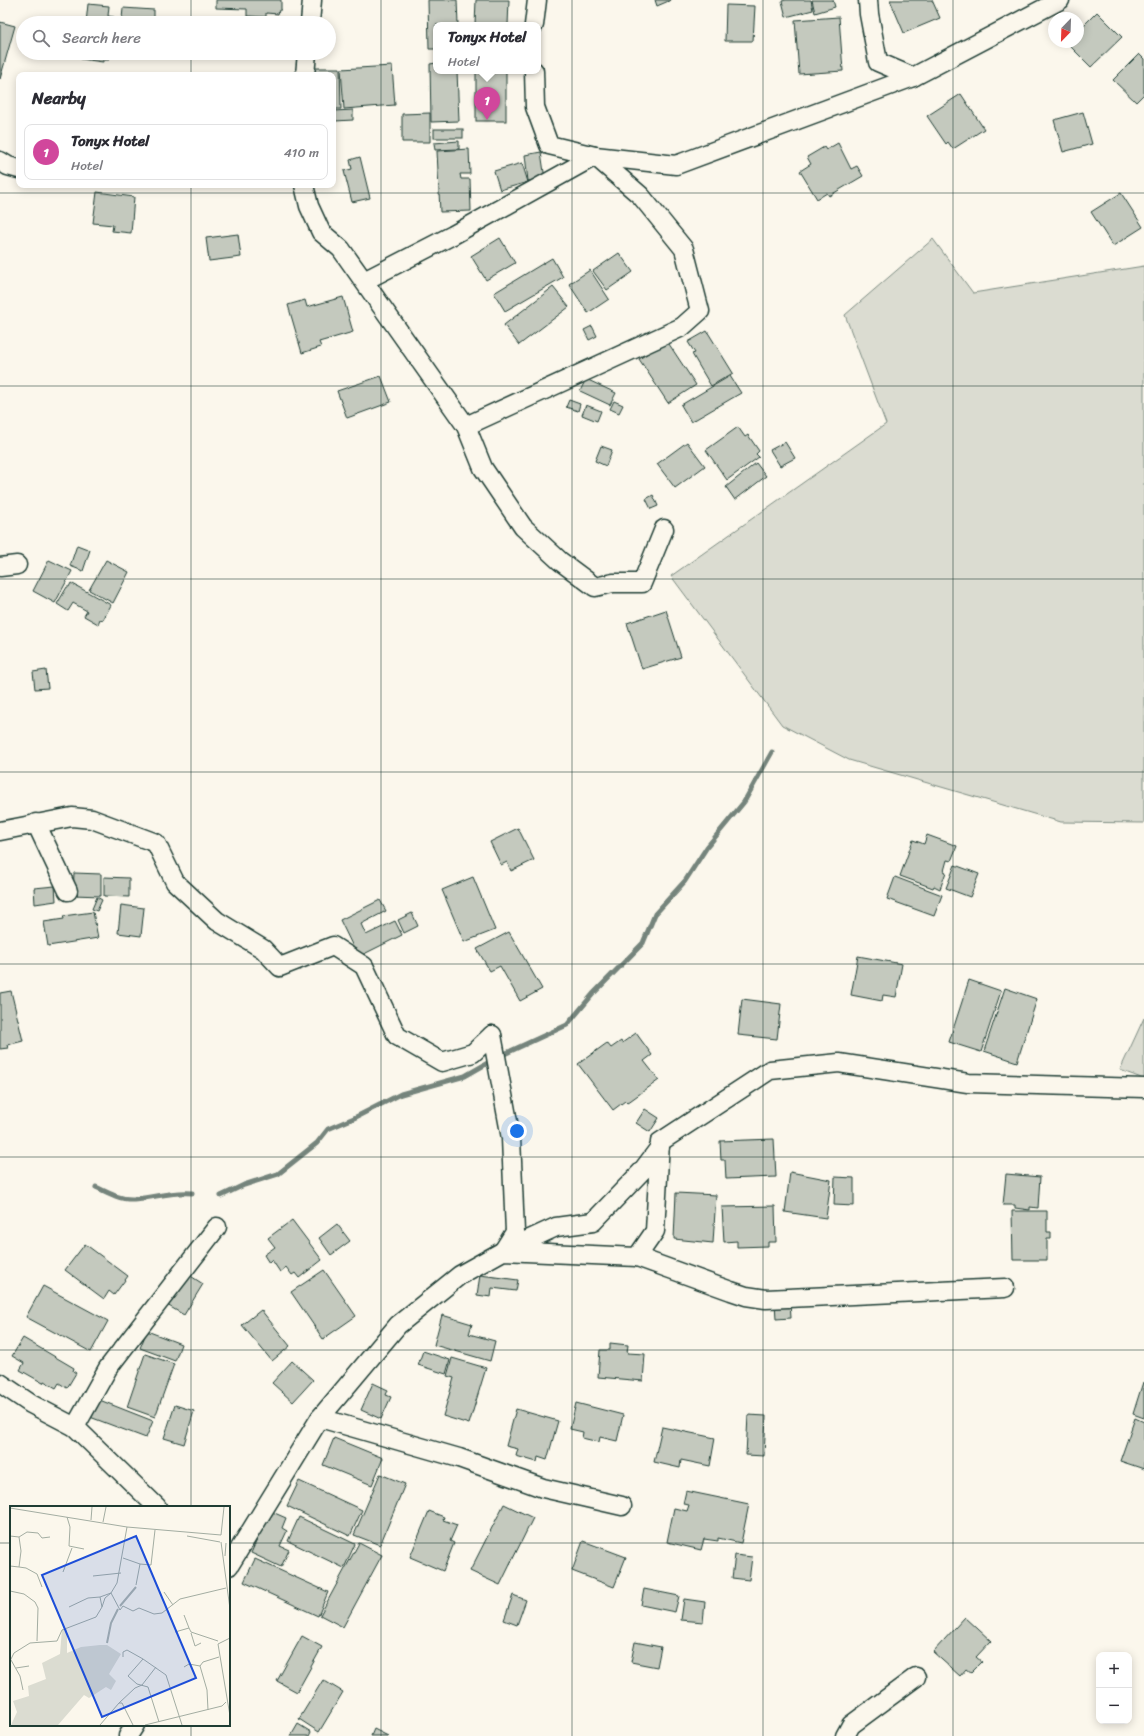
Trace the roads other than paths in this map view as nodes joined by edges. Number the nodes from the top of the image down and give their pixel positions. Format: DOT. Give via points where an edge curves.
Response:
graph roads {
  1 [pos="312,0"];
  2 [pos="537,0"];
  3 [pos="868,0"];
  4 [pos="1060,0"];
  5 [pos="311,16"];
  6 [pos="534,22"];
  7 [pos="306,60"];
  8 [pos="305,72"];
  9 [pos="534,74"];
  10 [pos="913,77"];
  11 [pos="595,156"];
  12 [pos="0,161"];
  13 [pos="16,168"];
  14 [pos="305,188"];
  15 [pos="364,281"];
  16 [pos="466,426"];
  17 [pos="664,529"];
  18 [pos="36,823"];
  19 [pos="0,831"];
  20 [pos="68,891"];
  21 [pos="1144,1088"];
  22 [pos="660,1147"];
  23 [pos="217,1226"];
  24 [pos="503,1251"];
  25 [pos="637,1257"];
  26 [pos="1005,1288"];
  27 [pos="0,1383"];
  28 [pos="320,1418"];
  29 [pos="75,1427"];
  30 [pos="156,1506"];
  31 [pos="622,1506"];
  32 [pos="230,1563"];
  33 [pos="916,1676"];
  34 [pos="134,1726"];
  35 [pos="128,1736"];
  36 [pos="845,1736"];
  1 -- 5 [label="street"];
  2 -- 6 [label="street"];
  3 -- 10 [label="street" via="878,62"];
  4 -- 10 [label="street"];
  7 -- 8 [label="street"];
  9 -- 11 [label="street" via="535,107 549,145"];
  10 -- 11 [label="street" via="676,165"];
  11 -- 15 [label="street"];
  11 -- 16 [label="street" via="641,196 684,249 700,311 682,327"];
  12 -- 13 [label="street"];
  14 -- 15 [label="street" via="309,206 321,232 341,249"];
  15 -- 16 [label="street"];
  16 -- 17 [label="street" via="483,468 523,527 560,561 595,587 642,583"];
  18 -- 19 [label="street"];
  18 -- 20 [label="street"];
  18 -- 24 [label="street" via="72,817 92,819 156,843 175,882 218,921 263,948 280,966 333,946 364,966 397,1036 442,1062 473,1054 492,1035 511,1138 515,1232"];
  21 -- 22 [label="street" via="968,1083 839,1063 770,1070 660,1142"];
  22 -- 24 [label="street" via="642,1172 593,1222 556,1226"];
  22 -- 25 [label="street" via="655,1231"];
  23 -- 29 [label="street" via="108,1368"];
  24 -- 25 [label="street"];
  24 -- 28 [label="street" via="460,1275 398,1325"];
  25 -- 26 [label="street" via="738,1294 766,1299"];
  27 -- 29 [label="street" via="31,1404"];
  28 -- 31 [label="street" via="459,1458 542,1488"];
  28 -- 32 [label="street"];
  29 -- 30 [label="street"];
  33 -- 36 [label="street" via="851,1725"];
  34 -- 35 [label="street"];
}
